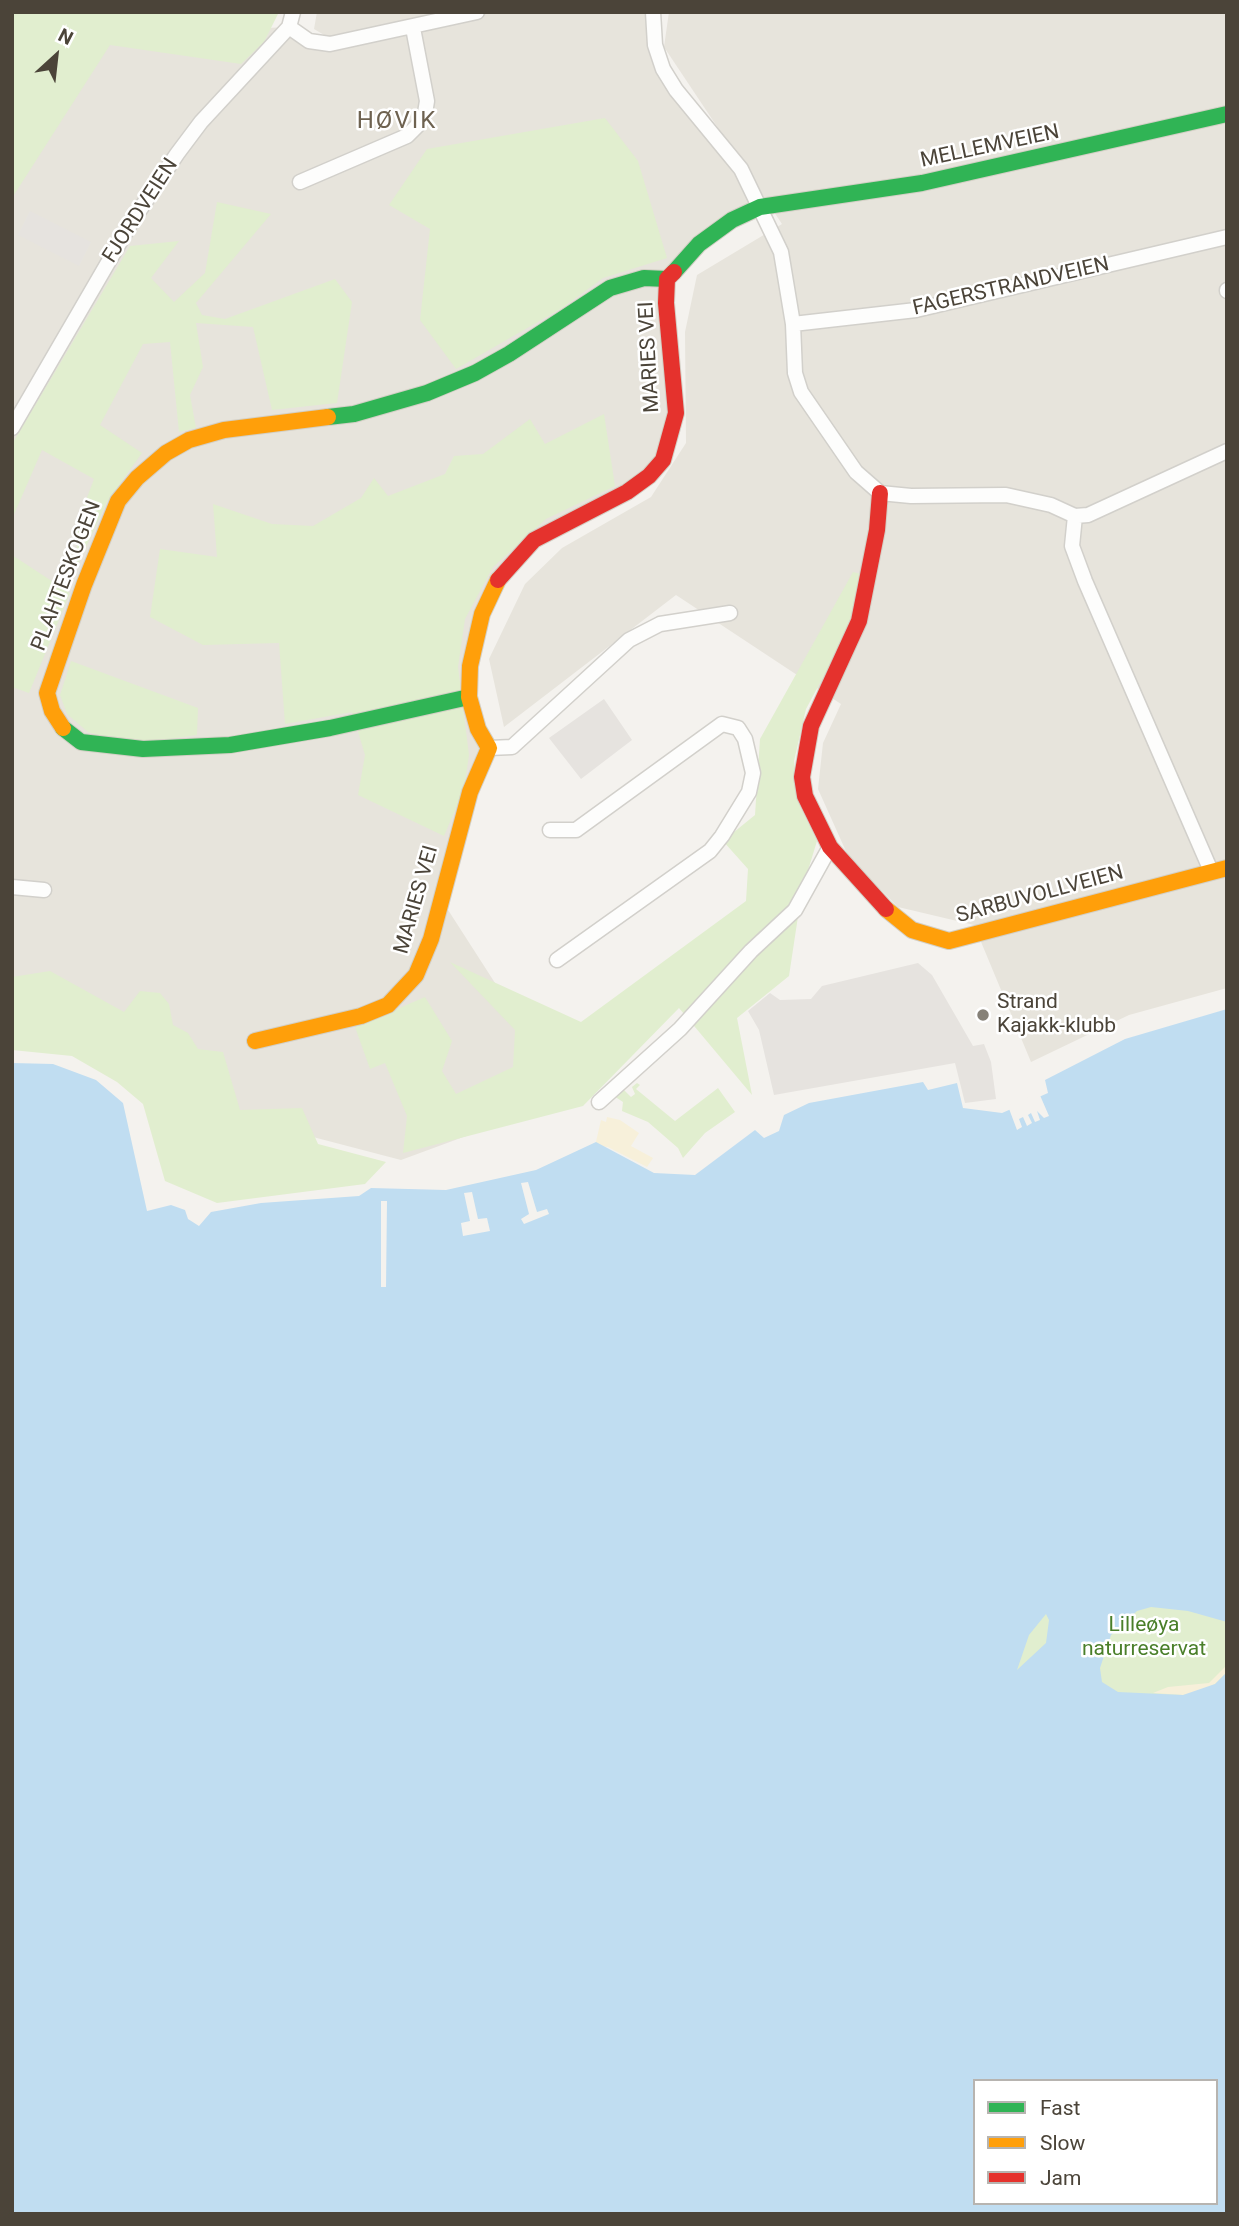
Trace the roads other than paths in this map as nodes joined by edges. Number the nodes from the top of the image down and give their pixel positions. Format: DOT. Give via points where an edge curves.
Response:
graph roads {
  1 [pos="293,12"];
  2 [pos="477,12"];
  3 [pos="653,12"];
  4 [pos="289,27"];
  5 [pos="413,28"];
  6 [pos="1227,114"];
  7 [pos="300,182"];
  8 [pos="760,207"];
  9 [pos="1227,237"];
  10 [pos="667,279"];
  11 [pos="793,324"];
  12 [pos="12,428"];
  13 [pos="1227,452"];
  14 [pos="880,493"];
  15 [pos="1074,516"];
  16 [pos="730,613"];
  17 [pos="469,697"];
  18 [pos="489,748"];
  19 [pos="550,830"];
  20 [pos="830,847"];
  21 [pos="1219,869"];
  22 [pos="12,887"];
  23 [pos="44,890"];
  24 [pos="557,960"];
  25 [pos="255,1041"];
  26 [pos="599,1102"];
  1 -- 4 [label="street, FJORDVEIEN"];
  2 -- 5 [label="street"];
  3 -- 8 [label="street" via="655,45 663,69 741,169"];
  4 -- 5 [label="street" via="309,41 330,44"];
  4 -- 12 [label="street, FJORDVEIEN" via="201,122 177,155 131,223"];
  5 -- 7 [label="street" via="427,101 418,125 407,136"];
  6 -- 8 [label="street, MELLEMVEIEN" via="922,183"];
  8 -- 10 [label="street, MARIES VEI" via="699,244"];
  8 -- 11 [label="street" via="780,253"];
  9 -- 11 [label="street, FAGERSTRANDVEIEN" via="916,310"];
  10 -- 17 [label="street, MARIES VEI" via="676,413 663,460 627,492 534,540 501,575 474,641"];
  10 -- 17 [label="street, PLAHTESKOGEN" via="644,278 610,289 486,367 427,393 342,416 224,430 189,440 166,453 118,501 47,693 64,730 80,742 143,749 230,745 330,729"];
  11 -- 14 [label="street" via="795,373 801,392 856,472"];
  13 -- 15 [label="street" via="1102,511"];
  14 -- 15 [label="street" via="1006,495 1051,505"];
  14 -- 20 [label="street, SARBUVOLLVEIEN" via="859,621 811,726 805,751 805,796"];
  15 -- 21 [label="street, SARBUVOLLVEIEN" via="1072,545 1086,581"];
  16 -- 18 [label="street" via="660,624 629,640 512,747"];
  17 -- 18 [label="street, MARIES VEI"];
  18 -- 25 [label="street, MARIES VEI" via="470,792 423,962 402,992 388,1005 361,1016"];
  19 -- 24 [label="street" via="576,830 722,724 738,728 745,739 753,773 750,792 722,836 688,867"];
  20 -- 21 [label="street, SARBUVOLLVEIEN" via="892,916 912,930 949,941"];
  20 -- 26 [label="street" via="795,910 680,1029"];
  22 -- 23 [label="street"];
}
